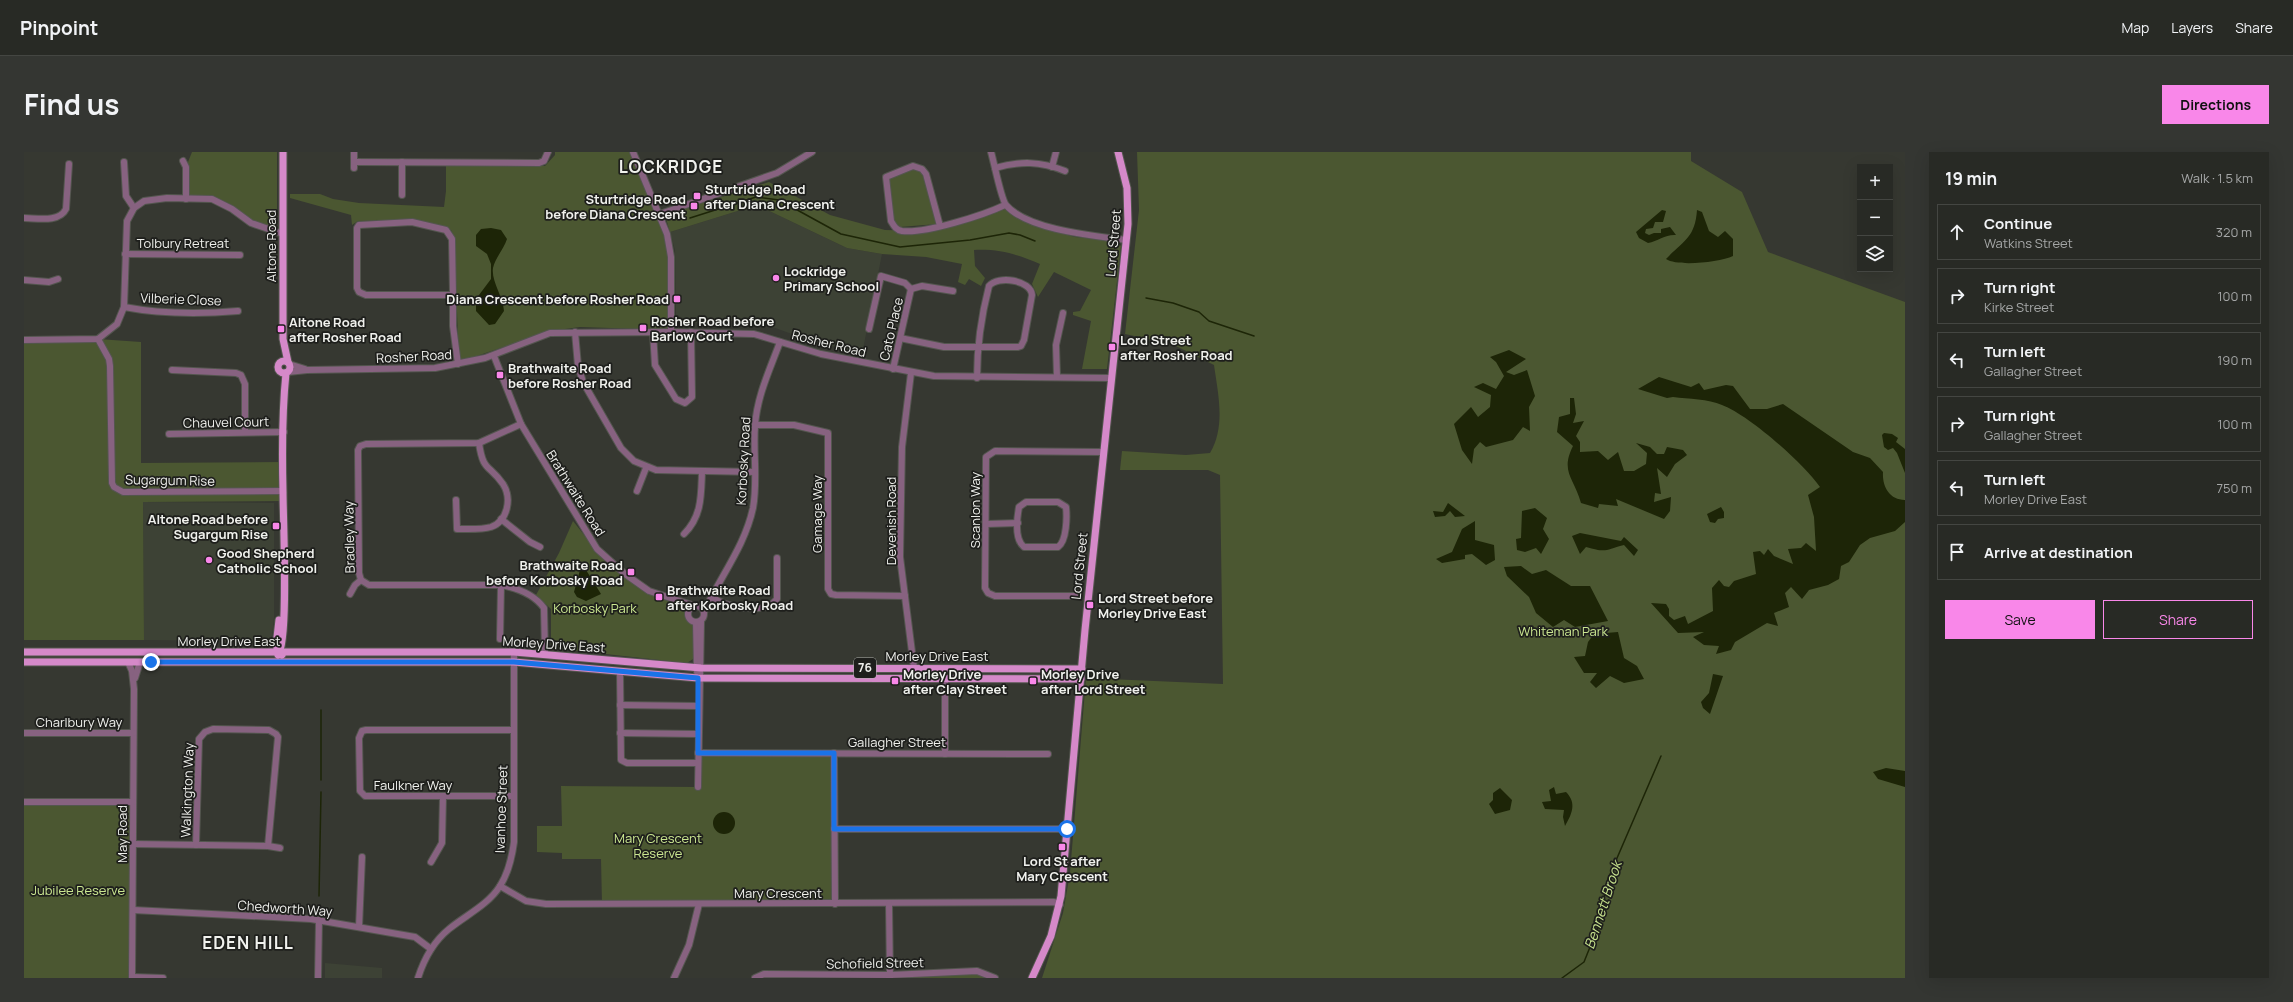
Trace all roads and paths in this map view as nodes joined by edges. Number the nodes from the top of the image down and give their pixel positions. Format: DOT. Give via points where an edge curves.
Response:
graph roads {
  1 [pos="283,152"];
  2 [pos="354,152"];
  3 [pos="548,152"];
  4 [pos="633,152"];
  5 [pos="812,152"];
  6 [pos="991,152"];
  7 [pos="1056,152"];
  8 [pos="1118,152"];
  9 [pos="183,161"];
  10 [pos="124,162"];
  11 [pos="402,162"];
  12 [pos="68,164"];
  13 [pos="1052,167"];
  14 [pos="995,168"];
  15 [pos="1065,171"];
  16 [pos="402,195"];
  17 [pos="186,199"];
  18 [pos="1005,205"];
  19 [pos="134,208"];
  20 [pos="660,214"];
  21 [pos="24,218"];
  22 [pos="940,226"];
  23 [pos="283,231"];
  24 [pos="1126,240"];
  25 [pos="125,254"];
  26 [pos="240,255"];
  27 [pos="58,279"];
  28 [pos="24,280"];
  29 [pos="911,289"];
  30 [pos="953,291"];
  31 [pos="453,295"];
  32 [pos="124,307"];
  33 [pos="238,311"];
  34 [pos="1063,314"];
  35 [pos="869,329"];
  36 [pos="575,332"];
  37 [pos="653,332"];
  38 [pos="672,332"];
  39 [pos="691,332"];
  40 [pos="900,338"];
  41 [pos="98,339"];
  42 [pos="284,339"];
  43 [pos="24,340"];
  44 [pos="780,342"];
  45 [pos="977,347"];
  46 [pos="494,356"];
  47 [pos="279,363"];
  48 [pos="288,363"];
  49 [pos="458,364"];
  50 [pos="893,369"];
  51 [pos="172,370"];
  52 [pos="307,370"];
  53 [pos="284,372"];
  54 [pos="910,373"];
  55 [pos="1056,377"];
  56 [pos="977,378"];
  57 [pos="1111,378"];
  58 [pos="521,424"];
  59 [pos="755,425"];
  60 [pos="246,432"];
  61 [pos="284,432"];
  62 [pos="169,434"];
  63 [pos="479,443"];
  64 [pos="1103,452"];
  65 [pos="646,468"];
  66 [pos="702,472"];
  67 [pos="755,472"];
  68 [pos="637,490"];
  69 [pos="283,491"];
  70 [pos="456,500"];
  71 [pos="501,519"];
  72 [pos="1018,523"];
  73 [pos="986,524"];
  74 [pos="684,534"];
  75 [pos="540,547"];
  76 [pos="777,558"];
  77 [pos="361,580"];
  78 [pos="501,585"];
  79 [pos="350,594"];
  80 [pos="905,596"];
  81 [pos="1075,596"];
  82 [pos="711,598"];
  83 [pos="682,603"];
  84 [pos="696,606"];
  85 [pos="689,611"];
  86 [pos="704,612"];
  87 [pos="698,622"];
  88 [pos="500,639"];
  89 [pos="24,652"];
  90 [pos="514,652"];
  91 [pos="280,653"];
  92 [pos="545,654"];
  93 [pos="24,662"];
  94 [pos="128,662"];
  95 [pos="140,662"];
  96 [pos="265,662"];
  97 [pos="300,662"];
  98 [pos="514,662"];
  99 [pos="698,668"];
  100 [pos="914,668"];
  101 [pos="1082,669"];
  102 [pos="620,671"];
  103 [pos="698,678"];
  104 [pos="945,678"];
  105 [pos="1081,679"];
  106 [pos="134,689"];
  107 [pos="620,705"];
  108 [pos="698,706"];
  109 [pos="514,730"];
  110 [pos="24,733"];
  111 [pos="133,733"];
  112 [pos="620,733"];
  113 [pos="698,734"];
  114 [pos="698,753"];
  115 [pos="834,753"];
  116 [pos="945,754"];
  117 [pos="1048,754"];
  118 [pos="698,763"];
  119 [pos="698,787"];
  120 [pos="443,796"];
  121 [pos="514,796"];
  122 [pos="24,802"];
  123 [pos="133,802"];
  124 [pos="834,829"];
  125 [pos="1067,829"];
  126 [pos="133,844"];
  127 [pos="196,845"];
  128 [pos="268,846"];
  129 [pos="280,848"];
  130 [pos="362,857"];
  131 [pos="431,862"];
  132 [pos="500,886"];
  133 [pos="699,904"];
  134 [pos="835,904"];
  135 [pos="890,904"];
  136 [pos="1060,905"];
  137 [pos="133,910"];
  138 [pos="319,920"];
  139 [pos="359,926"];
  140 [pos="431,949"];
  141 [pos="819,976"];
  142 [pos="890,976"];
  143 [pos="132,977"];
  144 [pos="163,978"];
  145 [pos="318,978"];
  146 [pos="418,978"];
  147 [pos="674,978"];
  148 [pos="755,978"];
  149 [pos="994,978"];
  150 [pos="1032,978"];
  1 -- 23 [label="main road, Altone Road"];
  2 -- 11 [label="street" via="354,165"];
  3 -- 11 [label="street" via="544,161 539,163"];
  4 -- 20 [label="street"];
  5 -- 20 [label="street" via="776,173"];
  6 -- 14 [label="street"];
  7 -- 13 [label="street"];
  8 -- 24 [label="main road, Lord Street" via="1128,194"];
  9 -- 17 [label="street" via="186,167"];
  10 -- 19 [label="street" via="126,196"];
  11 -- 16 [label="street"];
  12 -- 21 [label="street" via="66,209 63,214 54,218"];
  13 -- 14 [label="street" via="1017,162"];
  13 -- 15 [label="street"];
  14 -- 18 [label="street"];
  17 -- 19 [label="street" via="151,199"];
  17 -- 23 [label="street" via="206,198 218,201 251,223"];
  18 -- 22 [label="street"];
  18 -- 24 [label="street" via="1015,213 1046,227 1075,234"];
  19 -- 25 [label="street" via="126,221"];
  20 -- 38 [label="street" via="671,257"];
  22 -- 22 [label="street" via="913,230 894,227 891,221 886,177 913,166 922,169 926,174"];
  23 -- 42 [label="main road, Altone Road"];
  24 -- 57 [label="main road, Lord Street"];
  25 -- 26 [label="street, Tolbury Retreat"];
  25 -- 32 [label="street"];
  27 -- 28 [label="street" via="49,282"];
  29 -- 30 [label="street, Cato Place" via="922,286"];
  29 -- 35 [label="street" via="905,283 881,276"];
  29 -- 40 [label="street, Cato Place"];
  31 -- 31 [label="street" via="362,295 357,288 359,225 412,222 446,230 452,239"];
  31 -- 49 [label="street" via="453,326"];
  32 -- 33 [label="street, Vilberie Close" via="146,311 200,313"];
  32 -- 41 [label="street" via="117,324"];
  34 -- 55 [label="street" via="1056,345"];
  36 -- 37 [label="street, Rosher Road"];
  36 -- 46 [label="street, Rosher Road" via="543,336"];
  36 -- 65 [label="street" via="578,366 583,382 621,448 634,461"];
  37 -- 38 [label="street, Rosher Road"];
  37 -- 39 [label="street" via="655,365 676,399 685,403 692,397"];
  38 -- 39 [label="street, Rosher Road"];
  39 -- 44 [label="street, Rosher Road" via="748,333"];
  40 -- 45 [label="street" via="944,346"];
  40 -- 50 [label="street, Cato Place"];
  41 -- 43 [label="street"];
  41 -- 69 [label="street, Sugargum Rise" via="110,366 114,487 122,492"];
  42 -- 47 [label="main road, Altone Road"];
  42 -- 48 [label="main road, Altone Road"];
  44 -- 50 [label="street, Rosher Road" via="821,354"];
  44 -- 59 [label="street, Korbosky Road" via="762,388"];
  45 -- 45 [label="street" via="1023,345 1032,295 1028,286 1001,280 994,281 989,286"];
  45 -- 56 [label="street"];
  46 -- 49 [label="street, Rosher Road"];
  46 -- 58 [label="street, Brathwaite Road"];
  47 -- 48 [label="main road"];
  47 -- 53 [label="main road, Altone Road" via="278,367"];
  48 -- 52 [label="street, Rosher Road"];
  48 -- 53 [label="main road, Altone Road"];
  49 -- 52 [label="street, Rosher Road" via="435,368"];
  50 -- 54 [label="street, Rosher Road"];
  51 -- 60 [label="street" via="241,375 245,384"];
  52 -- 53 [label="street, Rosher Road"];
  53 -- 61 [label="main road"];
  54 -- 56 [label="street, Rosher Road"];
  54 -- 80 [label="street, Devenish Road" via="902,447 900,557"];
  55 -- 56 [label="street, Rosher Road"];
  55 -- 57 [label="street, Rosher Road"];
  57 -- 64 [label="main road, Lord Street"];
  58 -- 63 [label="street, Bradley Way"];
  58 -- 83 [label="street, Brathwaite Road" via="597,549 636,583 649,591"];
  59 -- 67 [label="street, Korbosky Road"];
  59 -- 80 [label="street, Gamage Way" via="794,425 828,433 830,592 836,595"];
  60 -- 61 [label="street, Chauvel Court"];
  60 -- 62 [label="street, Chauvel Court"];
  61 -- 69 [label="main road"];
  63 -- 71 [label="street" via="482,463 503,485 506,492 507,509"];
  63 -- 77 [label="street, Bradley Way" via="360,446 358,574"];
  64 -- 73 [label="street, Scanlon Way" via="991,452 986,460"];
  64 -- 101 [label="main road, Lord Street"];
  65 -- 66 [label="street"];
  65 -- 68 [label="street"];
  66 -- 67 [label="street"];
  66 -- 74 [label="street" via="700,507 692,525"];
  67 -- 82 [label="street, Korbosky Road" via="748,523 736,554"];
  69 -- 91 [label="main road" via="283,564 276,646"];
  70 -- 71 [label="street" via="457,529 493,527"];
  71 -- 75 [label="street"];
  72 -- 72 [label="street" via="1019,542 1024,547 1058,547 1063,540 1066,507 1058,502 1026,502 1019,507"];
  72 -- 73 [label="street"];
  73 -- 81 [label="street, Scanlon Way" via="985,588 988,594"];
  76 -- 82 [label="street" via="777,599 771,605 733,607"];
  77 -- 78 [label="street, Bradley Way" via="369,585"];
  77 -- 79 [label="street"];
  78 -- 88 [label="street"];
  78 -- 92 [label="street, Bradley Way" via="532,596 544,608"];
  80 -- 100 [label="street, Devenish Road"];
  82 -- 84 [label="street"];
  82 -- 86 [label="street, Korbosky Road"];
  83 -- 84 [label="street, Brathwaite Road"];
  83 -- 85 [label="street, Brathwaite Road"];
  84 -- 85 [label="street"];
  84 -- 86 [label="street"];
  85 -- 87 [label="street, Brathwaite Road" via="689,618"];
  86 -- 87 [label="street, Korbosky Road"];
  87 -- 99 [label="street"];
  89 -- 91 [label="main road, Morley Drive East / 76"];
  90 -- 91 [label="main road, Morley Drive East / 76"];
  90 -- 92 [label="main road, Morley Drive East / 76"];
  90 -- 98 [label="street, Ivanhoe Street"];
  91 -- 96 [label="main road" via="276,658"];
  91 -- 97 [label="main road" via="285,658"];
  92 -- 99 [label="main road, Morley Drive East / 76"];
  93 -- 94 [label="main road, Morley Drive East / 76"];
  94 -- 95 [label="main road, Morley Drive East / 76"];
  94 -- 106 [label="street, May Road"];
  95 -- 96 [label="main road, Morley Drive East / 76"];
  95 -- 106 [label="street, May Road"];
  96 -- 97 [label="main road, Morley Drive East / 76"];
  97 -- 98 [label="main road, Morley Drive East / 76"];
  98 -- 102 [label="main road, Morley Drive East / 76"];
  98 -- 109 [label="street, Ivanhoe Street"];
  99 -- 100 [label="main road, Morley Drive East / 76"];
  99 -- 103 [label="street"];
  100 -- 101 [label="main road, Morley Drive East / 76"];
  101 -- 105 [label="main road, Lord Street"];
  102 -- 103 [label="main road, Morley Drive East / 76"];
  102 -- 107 [label="street"];
  103 -- 104 [label="main road, Morley Drive East / 76"];
  103 -- 108 [label="street"];
  104 -- 105 [label="main road, Morley Drive East / 76"];
  104 -- 116 [label="street"];
  105 -- 125 [label="main road, Lord Street"];
  106 -- 111 [label="street, May Road"];
  107 -- 108 [label="street"];
  107 -- 112 [label="street"];
  108 -- 113 [label="street"];
  109 -- 120 [label="street, Faulkner Way" via="362,731 359,745 362,794"];
  109 -- 121 [label="street, Ivanhoe Street"];
  110 -- 111 [label="street, Charlbury Way"];
  111 -- 123 [label="street, May Road"];
  112 -- 113 [label="street"];
  112 -- 118 [label="street" via="620,758 626,763"];
  113 -- 114 [label="street"];
  114 -- 115 [label="street, Gallagher Street"];
  114 -- 118 [label="street"];
  115 -- 116 [label="street, Gallagher Street"];
  115 -- 124 [label="street"];
  116 -- 117 [label="street, Gallagher Street"];
  118 -- 119 [label="street"];
  120 -- 121 [label="street, Faulkner Way"];
  120 -- 131 [label="street" via="442,843"];
  121 -- 132 [label="street, Ivanhoe Street" via="513,850 507,873"];
  122 -- 123 [label="street"];
  123 -- 126 [label="street, May Road"];
  124 -- 125 [label="street"];
  124 -- 134 [label="street"];
  125 -- 136 [label="main road, Lord Street"];
  126 -- 127 [label="street, Walkington Way"];
  126 -- 137 [label="street, May Road"];
  127 -- 128 [label="street, Walkington Way"];
  127 -- 128 [label="street, Walkington Way" via="199,739 205,732 213,729 269,730 278,738"];
  128 -- 129 [label="street, Walkington Way"];
  130 -- 139 [label="street"];
  132 -- 133 [label="street, Mary Crescent" via="526,901 546,904"];
  132 -- 140 [label="street, Ivanhoe Street" via="479,908 448,930"];
  133 -- 134 [label="street, Mary Crescent"];
  133 -- 147 [label="street" via="689,945"];
  134 -- 135 [label="street, Mary Crescent"];
  135 -- 136 [label="street, Mary Crescent" via="1054,902"];
  135 -- 142 [label="street"];
  136 -- 150 [label="main road, Lord Street" via="1051,936"];
  137 -- 138 [label="street, Chedworth Way"];
  137 -- 143 [label="street, May Road"];
  138 -- 139 [label="street, Chedworth Way"];
  138 -- 145 [label="street"];
  139 -- 140 [label="street, Chedworth Way" via="415,937"];
  140 -- 146 [label="street, Ivanhoe Street"];
  141 -- 142 [label="street, Schofield Street"];
  141 -- 148 [label="street, Schofield Street" via="764,974"];
  142 -- 149 [label="street, Schofield Street" via="978,971"];
  143 -- 144 [label="street"];
}
